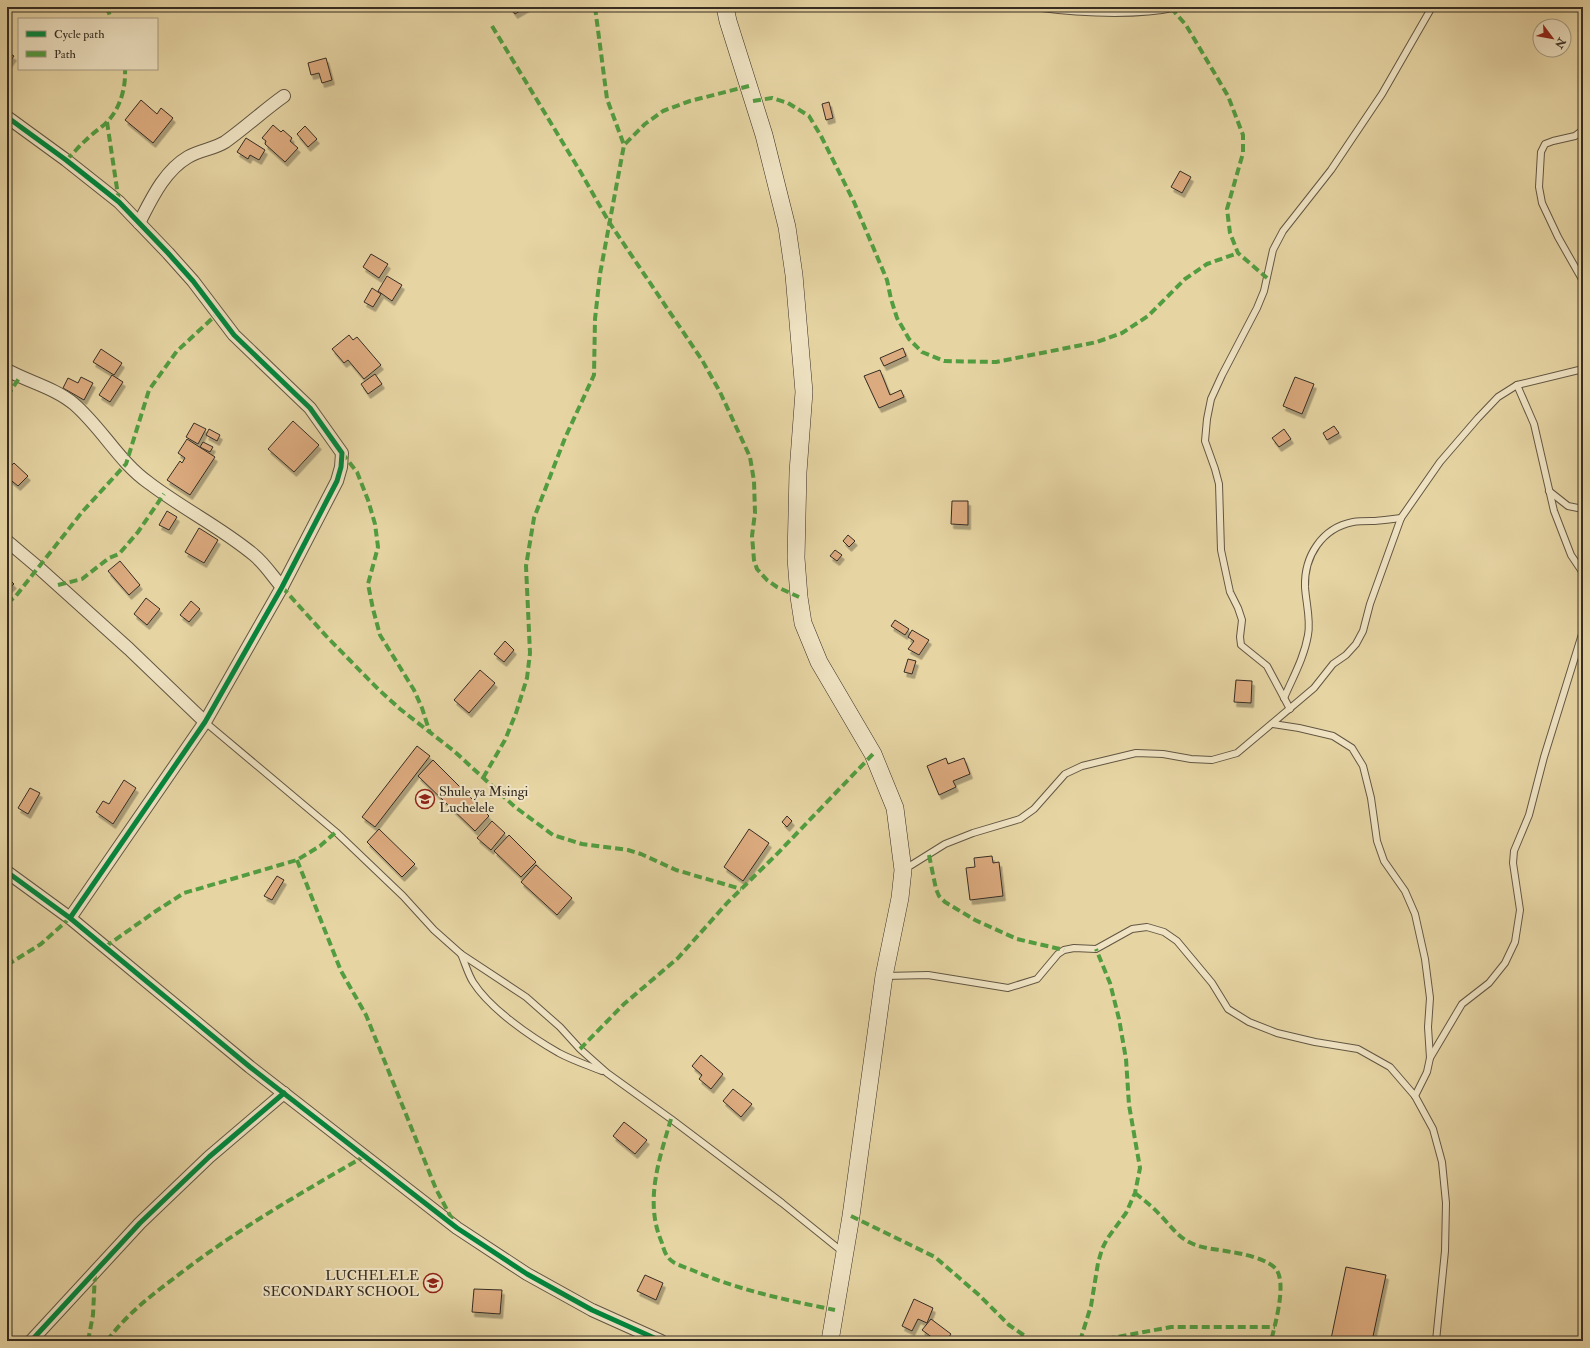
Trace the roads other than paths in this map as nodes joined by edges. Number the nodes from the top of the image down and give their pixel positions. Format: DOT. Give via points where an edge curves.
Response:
graph roads {
  1 [pos="725,7"];
  2 [pos="1033,7"];
  3 [pos="1178,7"];
  4 [pos="1432,7"];
  5 [pos="284,96"];
  6 [pos="7,117"];
  7 [pos="1583,130"];
  8 [pos="139,223"];
  9 [pos="1583,281"];
  10 [pos="1583,368"];
  11 [pos="7,370"];
  12 [pos="1517,385"];
  13 [pos="1549,492"];
  14 [pos="1583,509"];
  15 [pos="1401,518"];
  16 [pos="7,541"];
  17 [pos="1583,573"];
  18 [pos="282,587"];
  19 [pos="1583,631"];
  20 [pos="1284,698"];
  21 [pos="1290,709"];
  22 [pos="205,722"];
  23 [pos="1273,724"];
  24 [pos="903,870"];
  25 [pos="7,872"];
  26 [pos="70,918"];
  27 [pos="461,954"];
  28 [pos="884,976"];
  29 [pos="1430,1058"];
  30 [pos="607,1073"];
  31 [pos="284,1094"];
  32 [pos="1415,1096"];
  33 [pos="845,1254"];
  34 [pos="31,1341"];
  35 [pos="661,1341"];
  36 [pos="830,1341"];
  37 [pos="1436,1341"];
  1 -- 24 [label="main road" via="766,143 787,227 794,275 804,392 798,472 796,558 803,622 819,662 873,754 890,794 895,808"];
  2 -- 3 [label="lane" via="1126,13"];
  4 -- 20 [label="lane" via="1382,94 1331,170 1283,231 1273,250 1262,296 1211,399 1205,441 1219,484 1221,550 1230,592 1242,620 1241,645 1267,666"];
  5 -- 8 [label="street" via="225,142 188,157 176,167 162,182"];
  6 -- 8 [label="street" via="119,202"];
  7 -- 9 [label="lane" via="1575,136 1545,144 1541,152 1539,187 1542,203"];
  8 -- 18 [label="street" via="193,281 234,334 310,408 342,453 337,481"];
  10 -- 12 [label="lane"];
  11 -- 18 [label="street" via="51,390 72,403 91,420 126,464 148,483 228,535 255,556"];
  12 -- 13 [label="lane" via="1534,424"];
  12 -- 15 [label="lane" via="1498,397 1478,418 1440,462"];
  13 -- 14 [label="lane" via="1568,506"];
  13 -- 17 [label="lane" via="1561,533"];
  15 -- 20 [label="lane" via="1353,522 1324,536 1315,547 1308,564 1305,586 1308,634 1302,658"];
  15 -- 21 [label="lane" via="1363,631 1356,644"];
  16 -- 22 [label="street" via="123,643"];
  18 -- 22 [label="street"];
  19 -- 29 [label="lane" via="1529,815 1514,851 1513,863 1520,910 1515,942 1505,963 1493,978 1462,1004"];
  20 -- 21 [label="lane"];
  21 -- 23 [label="lane"];
  22 -- 26 [label="street"];
  22 -- 27 [label="lane" via="336,832"];
  23 -- 24 [label="lane" via="1237,753 1212,760 1136,753 1082,766 1065,774 1034,809 1020,819 945,844"];
  23 -- 29 [label="lane" via="1333,736 1352,748 1363,766 1377,841 1384,861 1405,891 1415,914 1426,959 1430,998"];
  24 -- 28 [label="main road"];
  25 -- 26 [label="street"];
  26 -- 31 [label="street"];
  27 -- 30 [label="lane" via="526,997"];
  27 -- 30 [label="lane" via="473,982 499,1011 560,1053"];
  28 -- 32 [label="lane" via="928,975 1008,988 1037,979 1064,950 1096,949 1132,929 1148,927 1164,932 1177,941 1212,983 1228,1010 1277,1033 1358,1049 1390,1066"];
  28 -- 33 [label="main road"];
  29 -- 32 [label="lane" via="1427,1072"];
  30 -- 33 [label="lane" via="776,1198"];
  31 -- 34 [label="street" via="209,1157 140,1223"];
  31 -- 35 [label="street" via="457,1228 527,1274 592,1310"];
  32 -- 37 [label="lane" via="1433,1129 1442,1162 1446,1203 1445,1251"];
  33 -- 36 [label="main road"];
}
